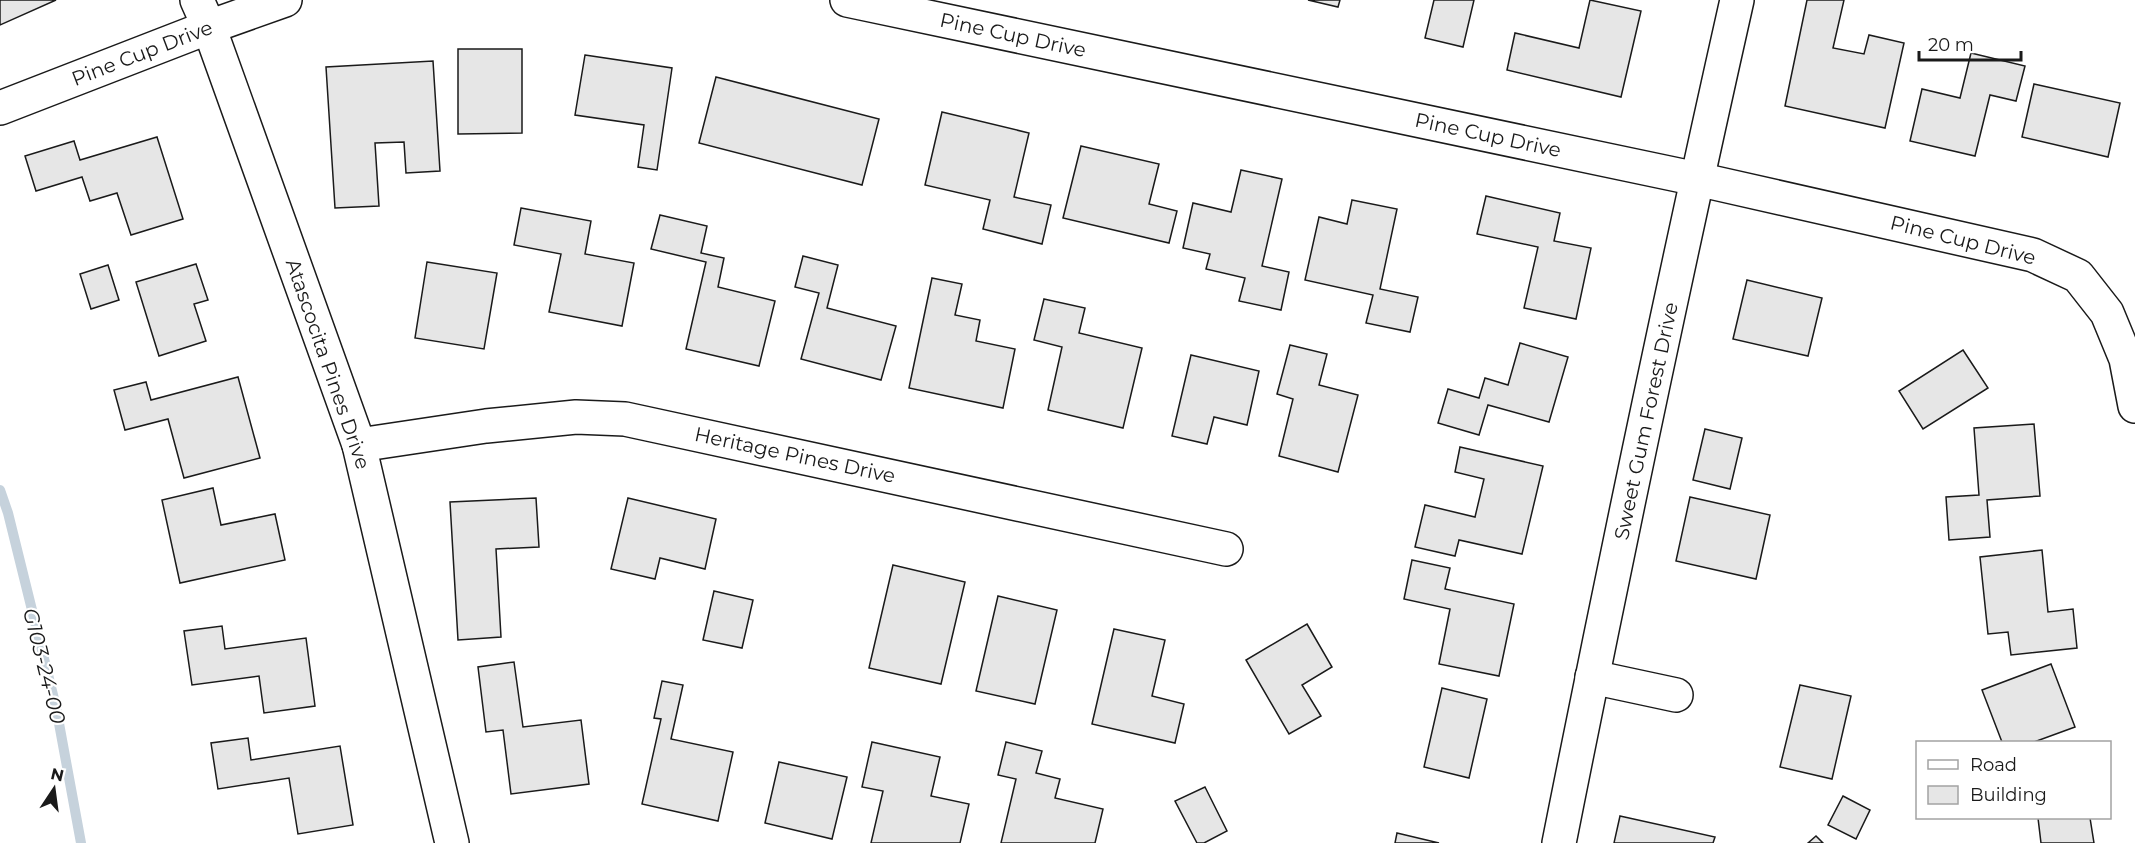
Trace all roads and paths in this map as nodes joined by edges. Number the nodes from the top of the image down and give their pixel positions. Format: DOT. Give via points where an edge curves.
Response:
graph roads {
  1 [pos="285,0"];
  2 [pos="848,0"];
  3 [pos="1737,0"];
  4 [pos="203,14"];
  5 [pos="0,108"];
  6 [pos="1697,179"];
  7 [pos="2135,406"];
  8 [pos="359,445"];
  9 [pos="1226,549"];
  10 [pos="1592,677"];
  11 [pos="1676,695"];
  12 [pos="452,843"];
  13 [pos="1559,843"];
  1 -- 4 [label="street, Pine Cup Drive"];
  2 -- 6 [label="street, Pine Cup Drive"];
  3 -- 6 [label="street, Sweet Gum Forest Drive"];
  4 -- 5 [label="street, Pine Cup Drive"];
  4 -- 8 [label="street, Atascocita Pines Drive"];
  6 -- 7 [label="street, Pine Cup Drive" via="2033,255 2078,276 2107,313 2127,359"];
  6 -- 10 [label="street, Sweet Gum Forest Drive"];
  8 -- 9 [label="street, Heritage Pines Drive" via="564,418 626,419"];
  8 -- 12 [label="street, Atascocita Pines Drive"];
  10 -- 11 [label="street"];
  10 -- 13 [label="street, Sweet Gum Forest Drive"];
}
